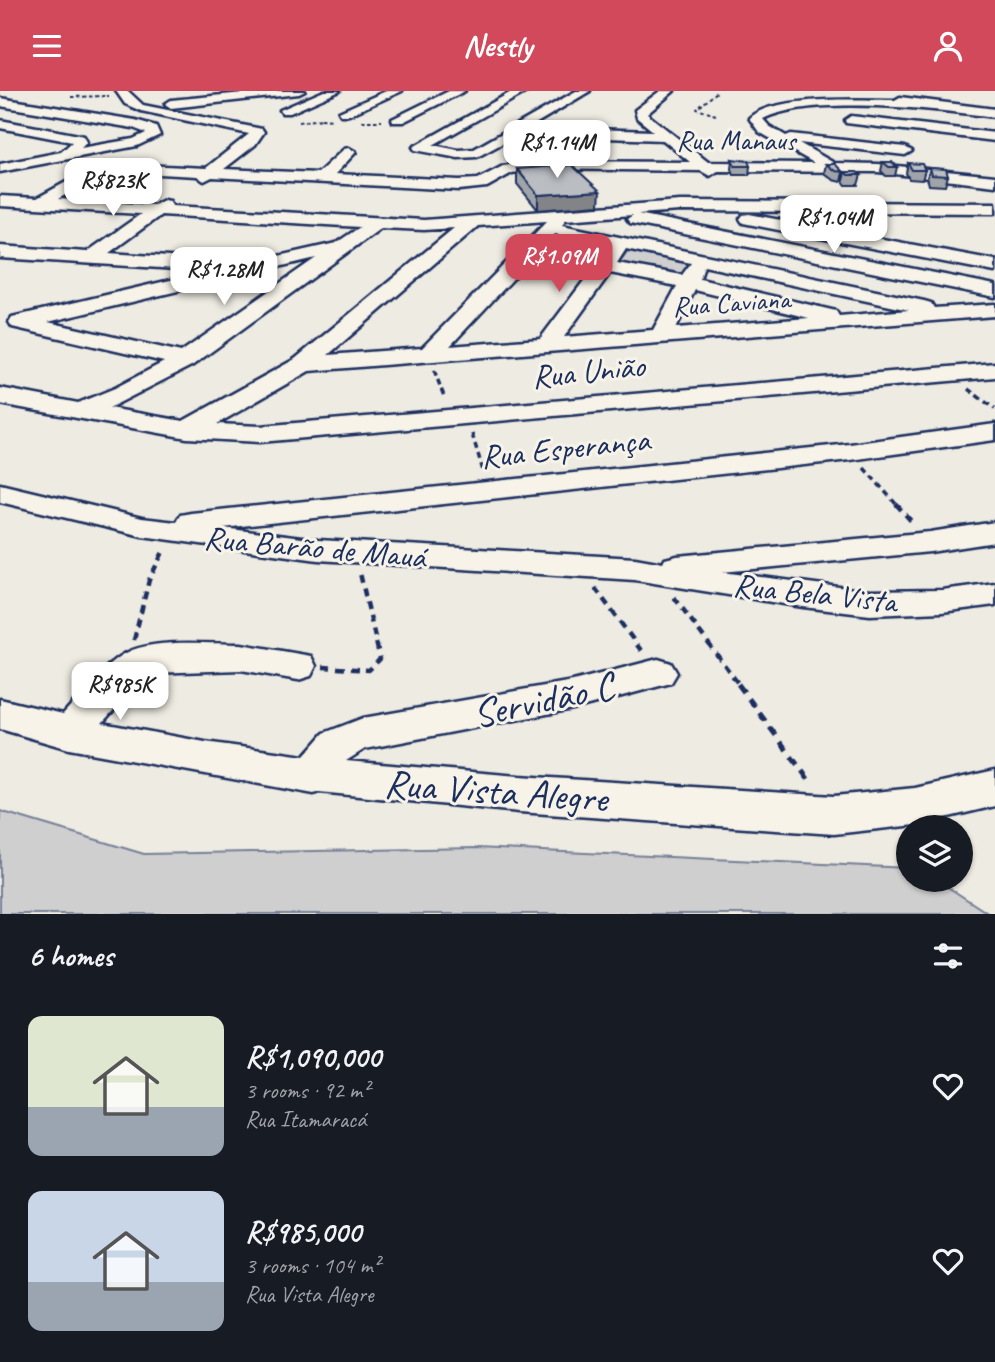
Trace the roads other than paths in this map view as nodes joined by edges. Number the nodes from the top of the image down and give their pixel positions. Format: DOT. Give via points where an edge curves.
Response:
graph roads {
  1 [pos="299,91"];
  2 [pos="334,91"];
  3 [pos="396,91"];
  4 [pos="459,91"];
  5 [pos="522,91"];
  6 [pos="584,91"];
  7 [pos="668,91"];
  8 [pos="816,91"];
  9 [pos="257,92"];
  10 [pos="191,94"];
  11 [pos="135,101"];
  12 [pos="0,102"];
  13 [pos="919,103"];
  14 [pos="235,104"];
  15 [pos="163,106"];
  16 [pos="940,106"];
  17 [pos="286,110"];
  18 [pos="345,112"];
  19 [pos="302,113"];
  20 [pos="995,113"];
  21 [pos="196,118"];
  22 [pos="398,119"];
  23 [pos="847,120"];
  24 [pos="0,124"];
  25 [pos="284,126"];
  26 [pos="951,126"];
  27 [pos="995,127"];
  28 [pos="31,129"];
  29 [pos="516,131"];
  30 [pos="258,134"];
  31 [pos="668,136"];
  32 [pos="776,136"];
  33 [pos="995,137"];
  34 [pos="4,140"];
  35 [pos="349,152"];
  36 [pos="914,152"];
  37 [pos="67,154"];
  38 [pos="707,166"];
  39 [pos="830,166"];
  40 [pos="0,168"];
  41 [pos="211,171"];
  42 [pos="323,177"];
  43 [pos="995,181"];
  44 [pos="0,201"];
  45 [pos="40,203"];
  46 [pos="738,205"];
  47 [pos="680,206"];
  48 [pos="987,207"];
  49 [pos="158,210"];
  50 [pos="601,212"];
  51 [pos="641,221"];
  52 [pos="995,221"];
  53 [pos="378,222"];
  54 [pos="472,222"];
  55 [pos="555,222"];
  56 [pos="621,243"];
  57 [pos="344,246"];
  58 [pos="0,253"];
  59 [pos="92,258"];
  60 [pos="702,259"];
  61 [pos="995,266"];
  62 [pos="606,267"];
  63 [pos="241,268"];
  64 [pos="685,282"];
  65 [pos="995,291"];
  66 [pos="995,310"];
  67 [pos="953,314"];
  68 [pos="10,321"];
  69 [pos="855,322"];
  70 [pos="660,338"];
  71 [pos="545,346"];
  72 [pos="428,355"];
  73 [pos="186,360"];
  74 [pos="303,365"];
  75 [pos="995,370"];
  76 [pos="0,395"];
  77 [pos="80,411"];
  78 [pos="187,430"];
  79 [pos="995,432"];
  80 [pos="0,493"];
  81 [pos="142,527"];
  82 [pos="995,532"];
  83 [pos="646,571"];
  84 [pos="995,594"];
  85 [pos="298,666"];
  86 [pos="658,673"];
  87 [pos="0,714"];
  88 [pos="69,733"];
  89 [pos="314,777"];
  90 [pos="995,788"];
  1 -- 9 [label="street"];
  2 -- 17 [label="street"];
  3 -- 18 [label="street"];
  4 -- 22 [label="street"];
  5 -- 29 [label="street" via="420,147 472,154"];
  6 -- 29 [label="street"];
  7 -- 31 [label="street" via="640,115"];
  8 -- 13 [label="street"];
  9 -- 10 [label="street"];
  9 -- 14 [label="street"];
  9 -- 15 [label="street"];
  10 -- 15 [label="street"];
  11 -- 15 [label="street"];
  12 -- 37 [label="street" via="135,124 151,129 153,135"];
  13 -- 16 [label="street"];
  13 -- 32 [label="street" via="808,106 758,115 756,122"];
  14 -- 17 [label="street"];
  14 -- 21 [label="street"];
  15 -- 21 [label="street"];
  16 -- 20 [label="street"];
  16 -- 26 [label="street"];
  17 -- 19 [label="street"];
  21 -- 30 [label="street"];
  23 -- 26 [label="street"];
  24 -- 28 [label="street"];
  25 -- 30 [label="street"];
  26 -- 27 [label="street"];
  26 -- 33 [label="street"];
  28 -- 34 [label="street"];
  28 -- 37 [label="street" via="79,138"];
  29 -- 31 [label="street"];
  30 -- 41 [label="street"];
  31 -- 38 [label="street"];
  32 -- 36 [label="street"];
  32 -- 39 [label="street"];
  35 -- 42 [label="street"];
  37 -- 40 [label="street"];
  38 -- 39 [label="street, Rua Manaus"];
  38 -- 42 [label="street, Rua Manaus" via="514,166 481,184"];
  38 -- 46 [label="street" via="719,187"];
  39 -- 43 [label="street, Rua Manaus"];
  41 -- 42 [label="street"];
  41 -- 45 [label="street" via="102,169"];
  41 -- 49 [label="street"];
  44 -- 45 [label="street"];
  45 -- 49 [label="street"];
  46 -- 47 [label="street"];
  46 -- 48 [label="street"];
  47 -- 50 [label="street"];
  47 -- 61 [label="street"];
  48 -- 52 [label="street"];
  49 -- 53 [label="street"];
  49 -- 59 [label="street"];
  50 -- 51 [label="street"];
  50 -- 55 [label="street"];
  51 -- 56 [label="street"];
  51 -- 65 [label="street"];
  53 -- 54 [label="street"];
  53 -- 57 [label="street"];
  54 -- 55 [label="street"];
  54 -- 74 [label="street"];
  55 -- 56 [label="street"];
  55 -- 72 [label="street"];
  56 -- 60 [label="street"];
  56 -- 62 [label="street"];
  57 -- 63 [label="street"];
  57 -- 73 [label="street"];
  58 -- 59 [label="street"];
  59 -- 63 [label="street"];
  60 -- 64 [label="street"];
  60 -- 67 [label="street"];
  62 -- 64 [label="street"];
  62 -- 71 [label="street"];
  63 -- 68 [label="street"];
  64 -- 69 [label="street"];
  64 -- 70 [label="street"];
  66 -- 67 [label="street, Rua Caviana"];
  67 -- 69 [label="street, Rua Caviana"];
  68 -- 73 [label="street"];
  69 -- 70 [label="street, Rua Caviana"];
  70 -- 71 [label="street, Rua Caviana"];
  71 -- 72 [label="street, Rua Caviana"];
  72 -- 74 [label="street, Rua Caviana"];
  73 -- 77 [label="street"];
  74 -- 78 [label="street"];
  75 -- 78 [label="street, Rua União" via="260,433"];
  76 -- 77 [label="street, Rua União"];
  77 -- 78 [label="street, Rua União"];
  79 -- 81 [label="street, Rua Esperança" via="850,453"];
  80 -- 81 [label="street, Rua Barão de Mauá"];
  81 -- 83 [label="street, Rua Barão de Mauá" via="357,553"];
  82 -- 83 [label="street"];
  83 -- 84 [label="street, Rua Bela Vista" via="870,603"];
  85 -- 88 [label="street" via="241,657 141,661"];
  86 -- 89 [label="street, Servidão C" via="573,695 363,734 339,742 326,753"];
  87 -- 88 [label="street, Rua Vista Alegre"];
  88 -- 89 [label="street, Rua Vista Alegre"];
  89 -- 90 [label="street, Rua Vista Alegre" via="834,815 942,803"];
}
